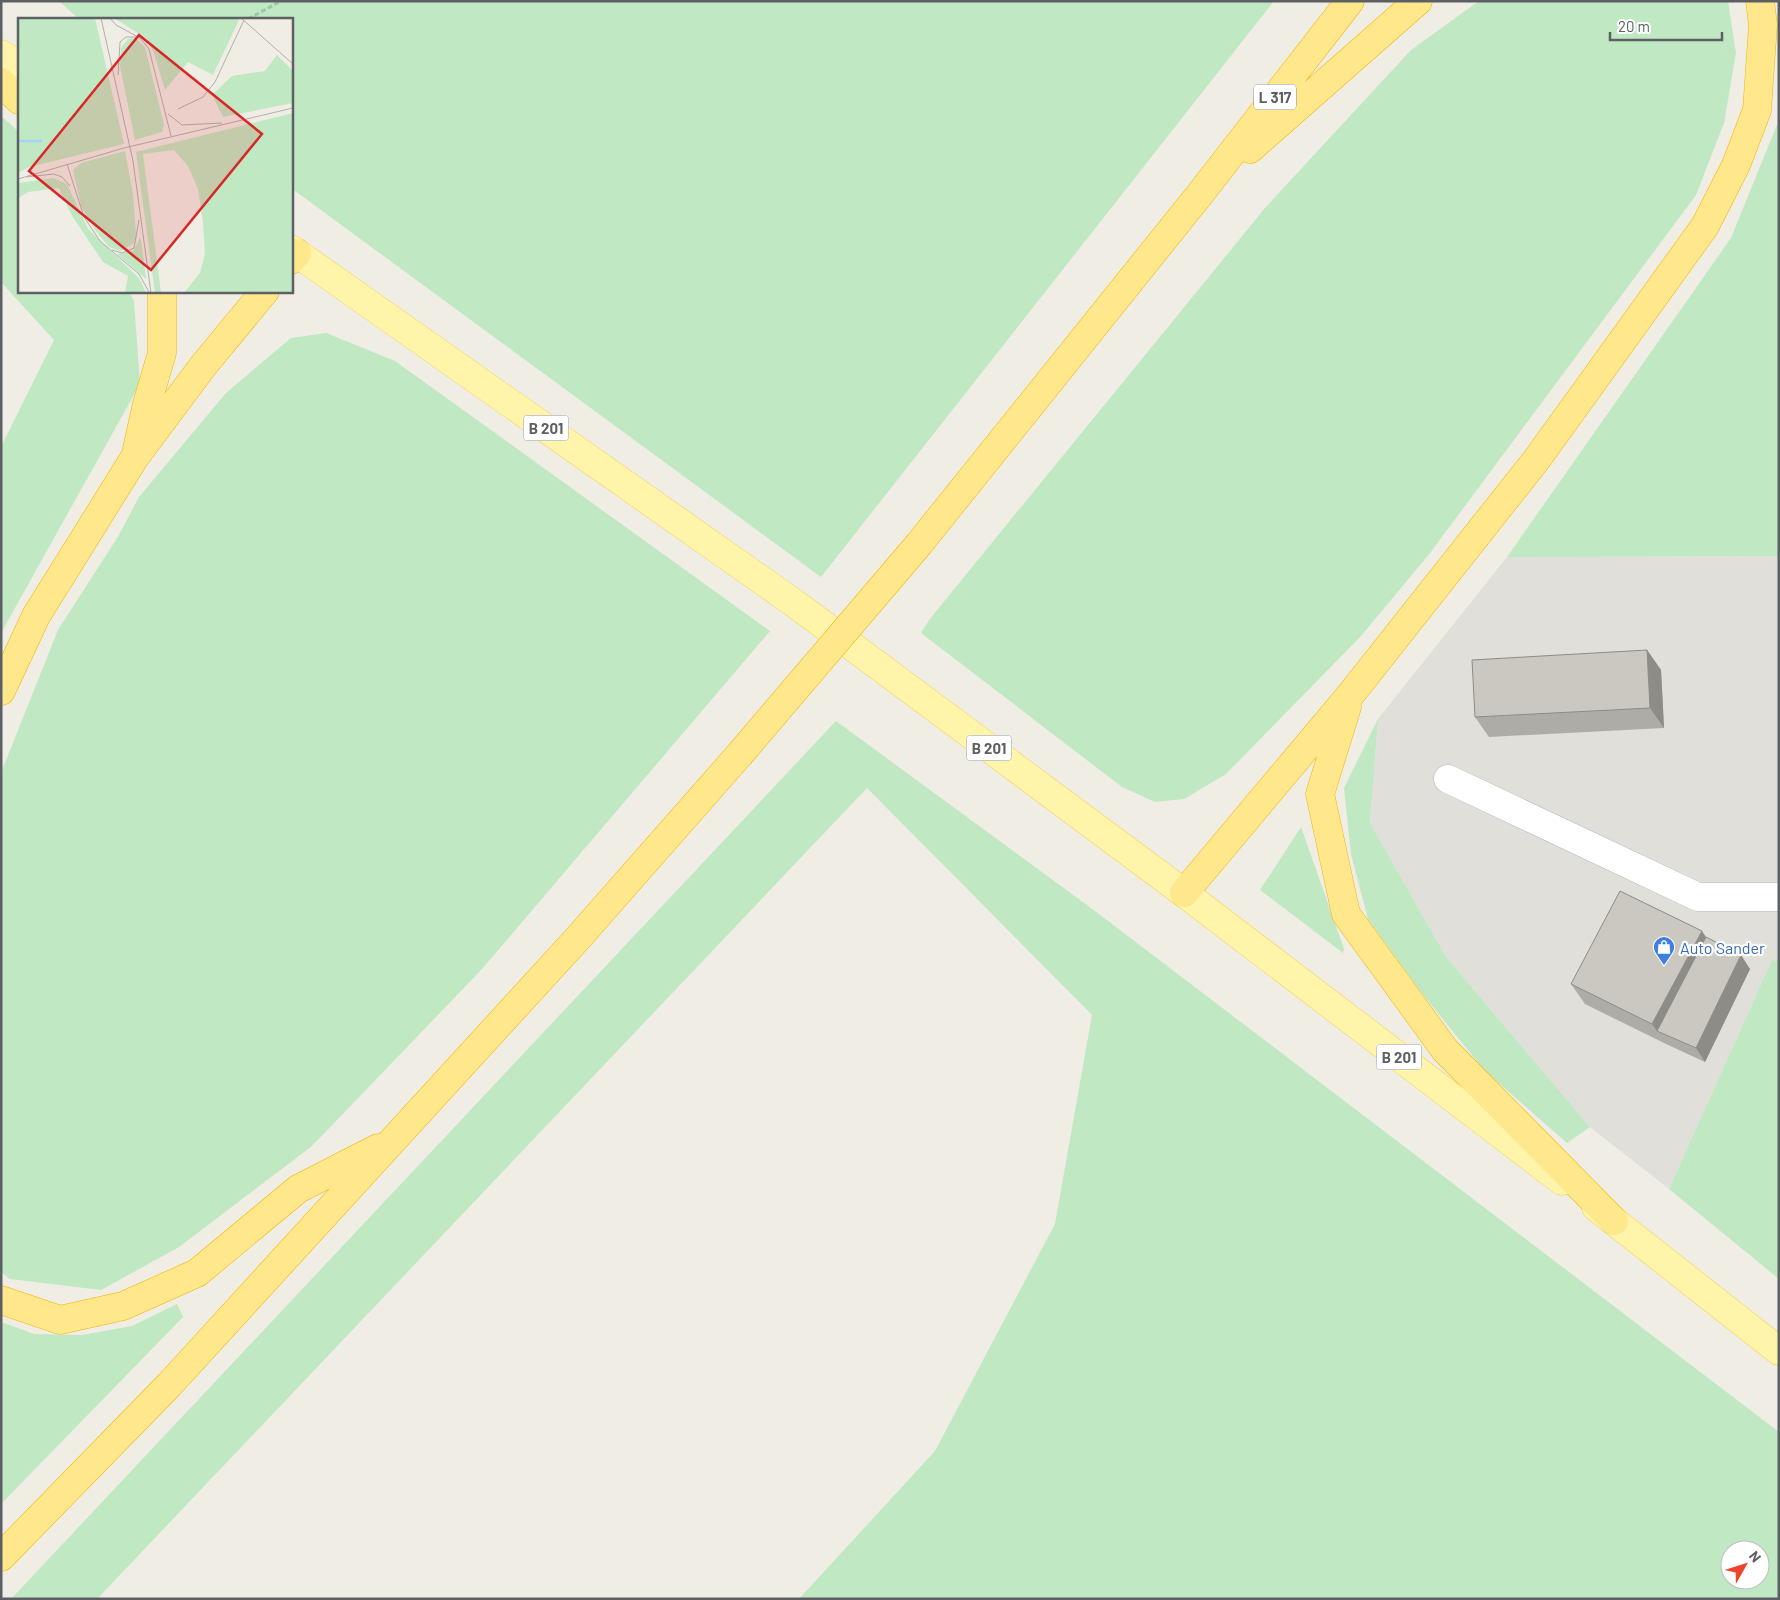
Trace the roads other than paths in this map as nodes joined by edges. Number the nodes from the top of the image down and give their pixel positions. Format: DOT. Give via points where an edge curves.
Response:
graph roads {
  1 [pos="1350,1"];
  2 [pos="1418,1"];
  3 [pos="1758,9"];
  4 [pos="1,54"];
  5 [pos="18,64"];
  6 [pos="1,82"];
  7 [pos="18,99"];
  8 [pos="1200,194"];
  9 [pos="293,254"];
  10 [pos="162,292"];
  11 [pos="264,292"];
  12 [pos="135,457"];
  13 [pos="1,691"];
  14 [pos="1351,694"];
  15 [pos="1448,779"];
  16 [pos="1184,893"];
  17 [pos="1779,897"];
  18 [pos="395,1139"];
  19 [pos="1614,1221"];
  20 [pos="1,1300"];
  21 [pos="1779,1351"];
  22 [pos="1,1557"];
  1 -- 8 [label="highway, L 317"];
  2 -- 8 [label="highway"];
  3 -- 14 [label="highway" via="1756,110 1736,165 1705,226 1537,459"];
  4 -- 5 [label="main road"];
  6 -- 7 [label="highway"];
  8 -- 18 [label="highway, bridge" via="920,544 740,754"];
  9 -- 16 [label="main road, B 201" via="794,603"];
  10 -- 12 [label="highway" via="162,353 146,404"];
  11 -- 12 [label="highway" via="203,366"];
  12 -- 13 [label="highway" via="36,616"];
  14 -- 16 [label="highway"];
  14 -- 19 [label="highway" via="1320,794 1346,914 1445,1050"];
  15 -- 17 [label="street" via="1698,897"];
  16 -- 19 [label="main road, B 201"];
  18 -- 20 [label="highway" via="298,1189 197,1273 124,1306 60,1320"];
  18 -- 22 [label="highway" via="169,1384"];
  19 -- 21 [label="main road, B 201"];
}
